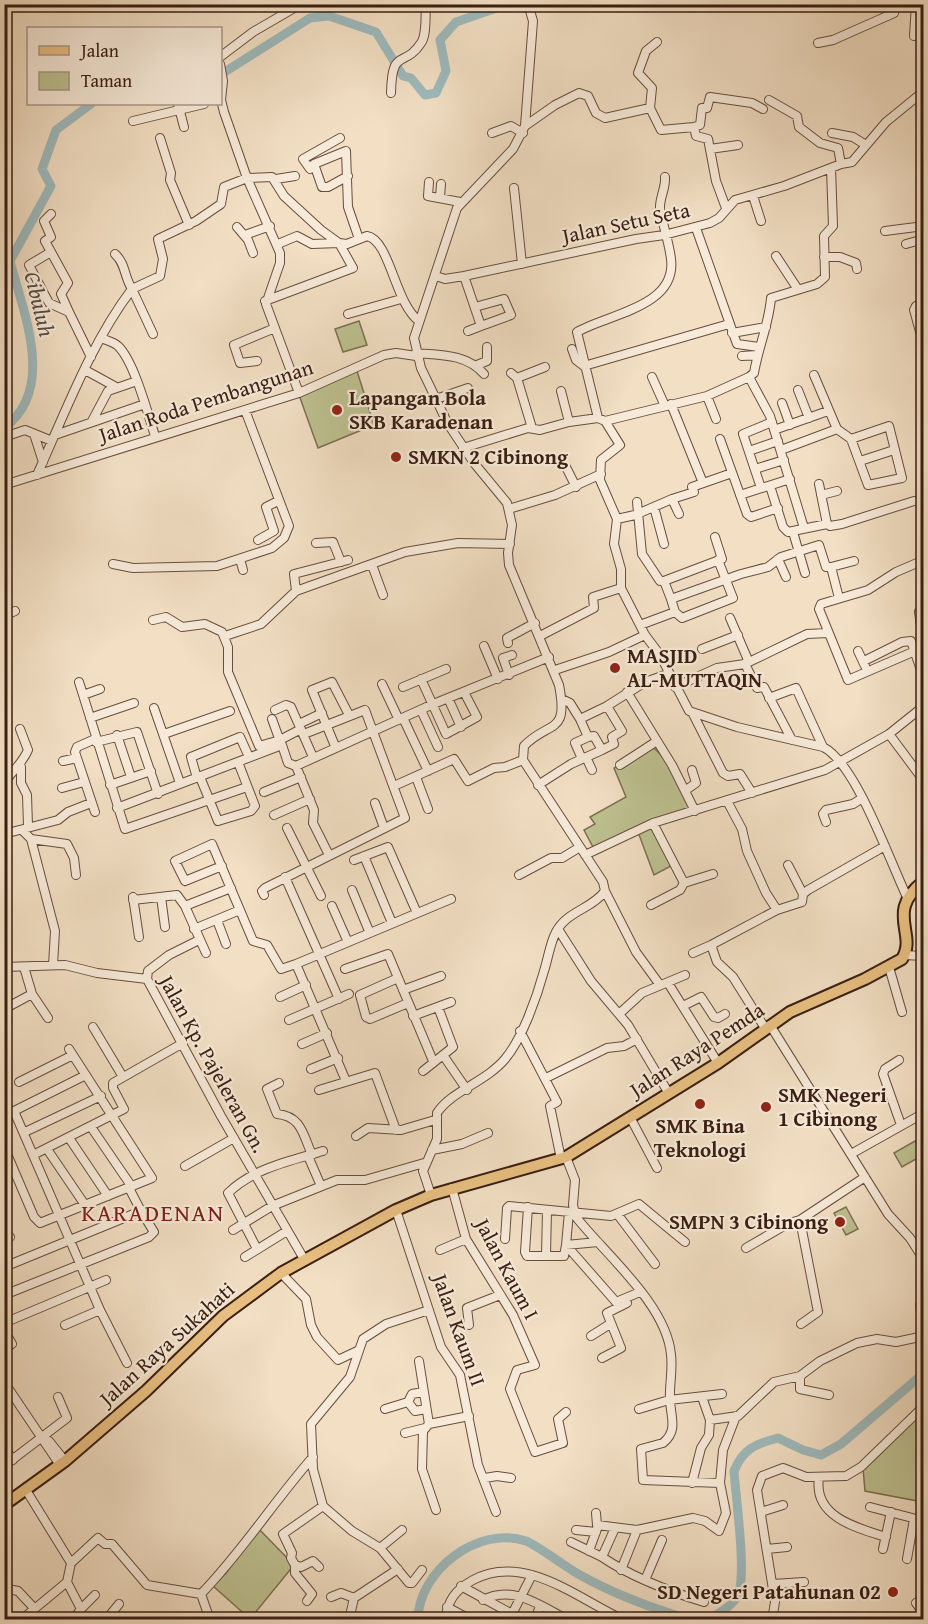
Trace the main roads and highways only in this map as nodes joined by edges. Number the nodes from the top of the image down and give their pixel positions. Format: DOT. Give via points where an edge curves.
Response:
graph roads {
  1 [pos="922,884"];
  2 [pos="431,1195"];
  3 [pos="4,1505"];
  1 -- 2 [label="main road, Jalan Raya Pemda" via="907,897 902,915 904,955 890,967 790,1012 718,1063 564,1158"];
  2 -- 3 [label="main road, Jalan Raya Sukahati" via="281,1273 223,1316 63,1463"];
}
